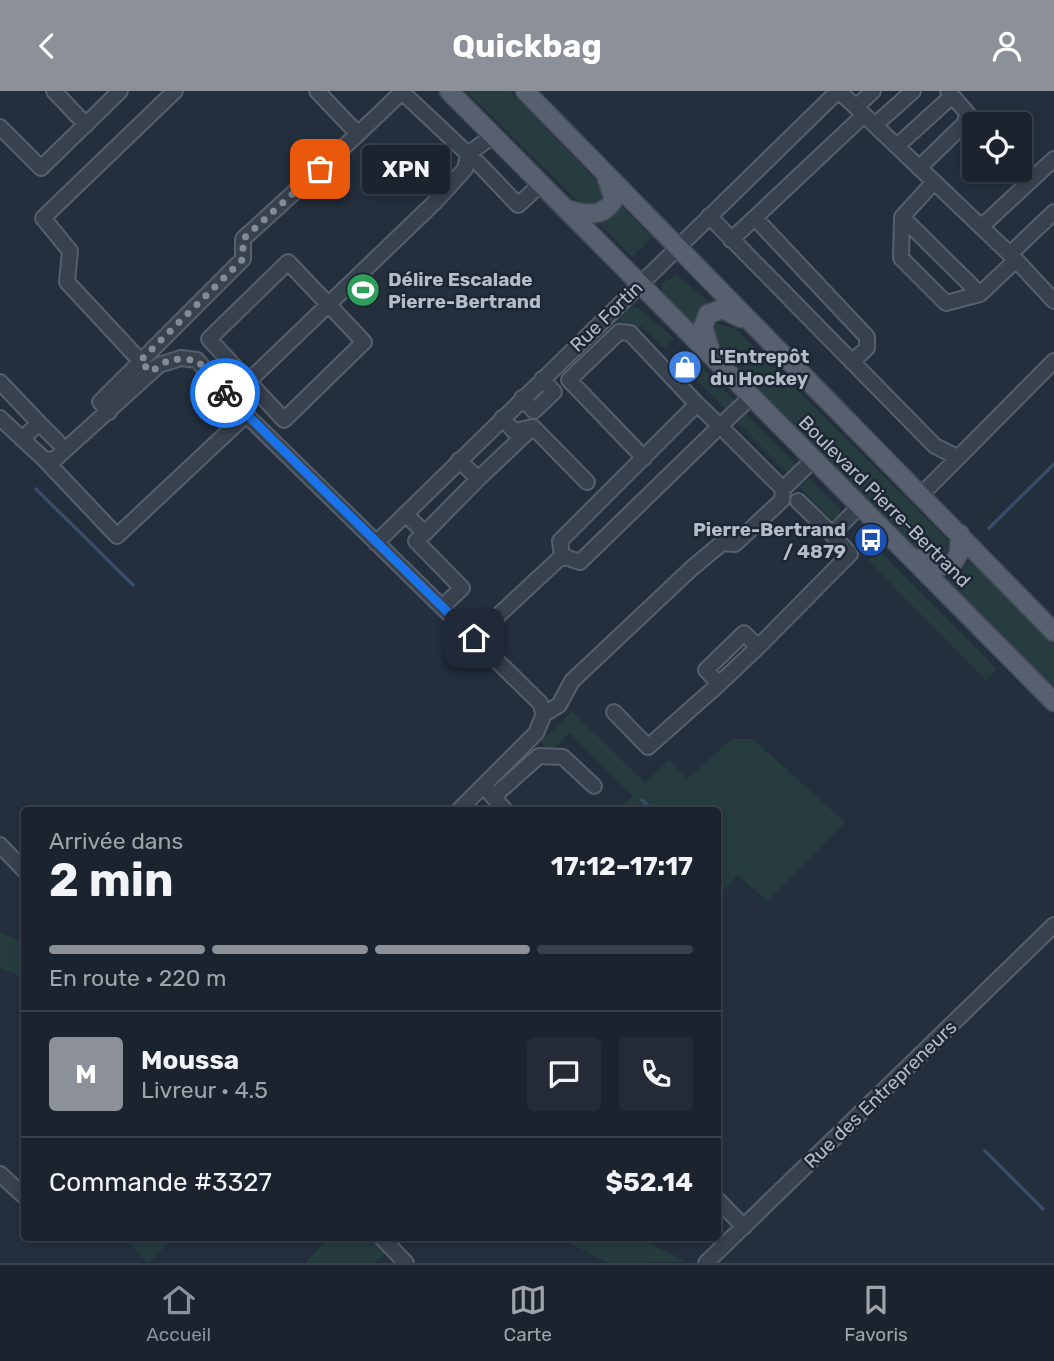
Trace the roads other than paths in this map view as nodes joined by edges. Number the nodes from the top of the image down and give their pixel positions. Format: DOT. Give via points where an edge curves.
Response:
graph roads {
  1 [pos="55,91"];
  2 [pos="120,91"];
  3 [pos="175,91"];
  4 [pos="317,91"];
  5 [pos="449,91"];
  6 [pos="525,91"];
  7 [pos="839,91"];
  8 [pos="873,91"];
  9 [pos="913,91"];
  10 [pos="403,92"];
  11 [pos="950,93"];
  12 [pos="860,111"];
  13 [pos="86,125"];
  14 [pos="875,125"];
  15 [pos="0,127"];
  16 [pos="358,134"];
  17 [pos="491,138"];
  18 [pos="897,146"];
  19 [pos="470,162"];
  20 [pos="1051,167"];
  21 [pos="919,168"];
  22 [pos="605,174"];
  23 [pos="934,182"];
  24 [pos="541,184"];
  25 [pos="566,209"];
  26 [pos="1054,212"];
  27 [pos="709,216"];
  28 [pos="902,217"];
  29 [pos="755,218"];
  30 [pos="981,227"];
  31 [pos="731,240"];
  32 [pos="677,247"];
  33 [pos="1013,257"];
  34 [pos="638,283"];
  35 [pos="980,295"];
  36 [pos="1054,301"];
  37 [pos="330,304"];
  38 [pos="747,321"];
  39 [pos="214,345"];
  40 [pos="714,356"];
  41 [pos="197,360"];
  42 [pos="140,361"];
  43 [pos="1054,361"];
  44 [pos="852,362"];
  45 [pos="555,366"];
  46 [pos="151,372"];
  47 [pos="542,379"];
  48 [pos="569,380"];
  49 [pos="0,382"];
  50 [pos="247,382"];
  51 [pos="752,395"];
  52 [pos="522,398"];
  53 [pos="230,399"];
  54 [pos="697,404"];
  55 [pos="534,411"];
  56 [pos="109,412"];
  57 [pos="247,415"];
  58 [pos="0,418"];
  59 [pos="502,418"];
  60 [pos="284,420"];
  61 [pos="39,423"];
  62 [pos="720,426"];
  63 [pos="533,427"];
  64 [pos="22,439"];
  65 [pos="58,442"];
  66 [pos="275,443"];
  67 [pos="957,457"];
  68 [pos="644,458"];
  69 [pos="814,459"];
  70 [pos="45,460"];
  71 [pos="459,460"];
  72 [pos="478,479"];
  73 [pos="587,482"];
  74 [pos="783,489"];
  75 [pos="921,495"];
  76 [pos="798,501"];
  77 [pos="860,506"];
  78 [pos="405,514"];
  79 [pos="425,533"];
  80 [pos="831,534"];
  81 [pos="960,534"];
  82 [pos="376,543"];
  83 [pos="562,556"];
  84 [pos="911,556"];
  85 [pos="442,607"];
  86 [pos="1054,632"];
  87 [pos="474,638"];
  88 [pos="1054,702"];
  89 [pos="614,712"];
  90 [pos="544,714"];
  91 [pos="527,743"];
  92 [pos="538,757"];
  93 [pos="594,786"];
  94 [pos="489,792"];
  95 [pos="464,807"];
  96 [pos="502,807"];
  97 [pos="0,845"];
  98 [pos="21,867"];
  99 [pos="1054,925"];
  100 [pos="0,1174"];
  101 [pos="21,1193"];
  102 [pos="721,1203"];
  103 [pos="744,1227"];
  104 [pos="385,1241"];
  105 [pos="406,1263"];
  106 [pos="706,1263"];
  1 -- 13 [label="street"];
  2 -- 13 [label="street"];
  3 -- 42 [label="street" via="43,218 70,251 67,282"];
  4 -- 16 [label="street"];
  5 -- 17 [label="main road, Boulevard Pierre-Bertrand"];
  6 -- 22 [label="main road, Boulevard Pierre-Bertrand"];
  7 -- 12 [label="street"];
  7 -- 27 [label="street, Rue Fortin"];
  8 -- 12 [label="street"];
  9 -- 14 [label="street"];
  10 -- 16 [label="street"];
  10 -- 19 [label="street"];
  11 -- 18 [label="street"];
  11 -- 21 [label="street" via="968,114 964,124"];
  12 -- 14 [label="street"];
  12 -- 29 [label="street"];
  13 -- 15 [label="street" via="41,168"];
  14 -- 18 [label="street"];
  16 -- 42 [label="street" via="243,239 243,259"];
  17 -- 19 [label="street" via="487,153"];
  17 -- 24 [label="main road, Boulevard Pierre-Bertrand"];
  18 -- 21 [label="street"];
  19 -- 24 [label="street" via="518,205"];
  19 -- 37 [label="street"];
  20 -- 30 [label="street"];
  21 -- 23 [label="street"];
  22 -- 25 [label="main road" via="614,199 606,209 590,214"];
  22 -- 32 [label="main road, Boulevard Pierre-Bertrand"];
  23 -- 28 [label="street"];
  23 -- 30 [label="street"];
  24 -- 25 [label="main road, Boulevard Pierre-Bertrand"];
  25 -- 34 [label="main road, Boulevard Pierre-Bertrand"];
  26 -- 33 [label="street"];
  27 -- 31 [label="street"];
  27 -- 32 [label="street, Rue Fortin"];
  28 -- 35 [label="street"];
  28 -- 35 [label="street" via="901,258 946,303"];
  29 -- 31 [label="street"];
  29 -- 44 [label="street" via="867,337 867,348"];
  30 -- 33 [label="street"];
  31 -- 44 [label="street"];
  32 -- 34 [label="street, Rue Fortin"];
  32 -- 38 [label="main road, Boulevard Pierre-Bertrand"];
  33 -- 35 [label="street"];
  33 -- 36 [label="street"];
  34 -- 40 [label="main road, Boulevard Pierre-Bertrand"];
  34 -- 45 [label="street, Rue Fortin"];
  37 -- 39 [label="street" via="288,262 209,339"];
  37 -- 50 [label="street"];
  37 -- 60 [label="street" via="364,342"];
  38 -- 40 [label="main road" via="722,309 708,314 703,327"];
  38 -- 75 [label="main road, Boulevard Pierre-Bertrand"];
  39 -- 41 [label="street"];
  39 -- 50 [label="street"];
  40 -- 51 [label="main road, Boulevard Pierre-Bertrand"];
  41 -- 46 [label="street" via="170,359"];
  41 -- 53 [label="street"];
  42 -- 46 [label="street"];
  42 -- 56 [label="street" via="100,402"];
  43 -- 67 [label="street"];
  44 -- 67 [label="street" via="935,446"];
  45 -- 47 [label="street, Rue Fortin"];
  45 -- 48 [label="street"];
  46 -- 56 [label="street"];
  47 -- 52 [label="street, Rue Fortin"];
  47 -- 55 [label="street" via="554,392"];
  48 -- 54 [label="street" via="619,332 630,333"];
  48 -- 68 [label="street"];
  49 -- 61 [label="street"];
  50 -- 53 [label="street"];
  50 -- 60 [label="street"];
  51 -- 62 [label="street"];
  51 -- 69 [label="main road, Boulevard Pierre-Bertrand"];
  52 -- 55 [label="street"];
  52 -- 59 [label="street, Rue Fortin"];
  53 -- 57 [label="street"];
  54 -- 62 [label="street"];
  54 -- 68 [label="street"];
  55 -- 63 [label="street"];
  56 -- 70 [label="street" via="64,454"];
  57 -- 66 [label="street"];
  57 -- 70 [label="street" via="117,536"];
  58 -- 64 [label="street"];
  59 -- 63 [label="street" via="514,431"];
  59 -- 71 [label="street, Rue Fortin"];
  60 -- 66 [label="street" via="285,430"];
  61 -- 64 [label="street"];
  61 -- 65 [label="street"];
  62 -- 74 [label="street"];
  62 -- 83 [label="street" via="580,562"];
  63 -- 72 [label="street"];
  63 -- 73 [label="street"];
  64 -- 70 [label="street"];
  66 -- 82 [label="street"];
  67 -- 75 [label="street"];
  68 -- 83 [label="street" via="560,541"];
  69 -- 74 [label="street"];
  69 -- 77 [label="main road, Boulevard Pierre-Bertrand"];
  71 -- 72 [label="street"];
  71 -- 78 [label="street, Rue Fortin"];
  72 -- 79 [label="street"];
  74 -- 90 [label="street" via="782,500 735,544 722,543 692,568 572,681 559,705"];
  75 -- 81 [label="main road, Boulevard Pierre-Bertrand"];
  76 -- 80 [label="street"];
  77 -- 80 [label="street"];
  77 -- 84 [label="main road, Boulevard Pierre-Bertrand"];
  78 -- 79 [label="street"];
  78 -- 82 [label="street, Rue Fortin"];
  79 -- 85 [label="street" via="416,541 462,588"];
  80 -- 89 [label="street" via="850,554 758,647 744,633 706,670 719,684 648,747"];
  81 -- 84 [label="main road" via="959,552 950,565"];
  81 -- 86 [label="main road, Boulevard Pierre-Bertrand"];
  82 -- 85 [label="street"];
  83 -- 87 [label="street"];
  84 -- 88 [label="main road, Boulevard Pierre-Bertrand"];
  85 -- 87 [label="street"];
  87 -- 90 [label="street" via="540,703"];
  90 -- 91 [label="street" via="542,725"];
  91 -- 92 [label="street"];
  91 -- 94 [label="street"];
  92 -- 93 [label="street" via="563,757"];
  92 -- 94 [label="street"];
  94 -- 95 [label="street"];
  94 -- 96 [label="street"];
  97 -- 98 [label="street"];
  99 -- 103 [label="street, Rue des Entrepreneurs"];
  100 -- 101 [label="street"];
  102 -- 103 [label="street"];
  103 -- 106 [label="street, Rue des Entrepreneurs"];
  104 -- 105 [label="street"];
}
